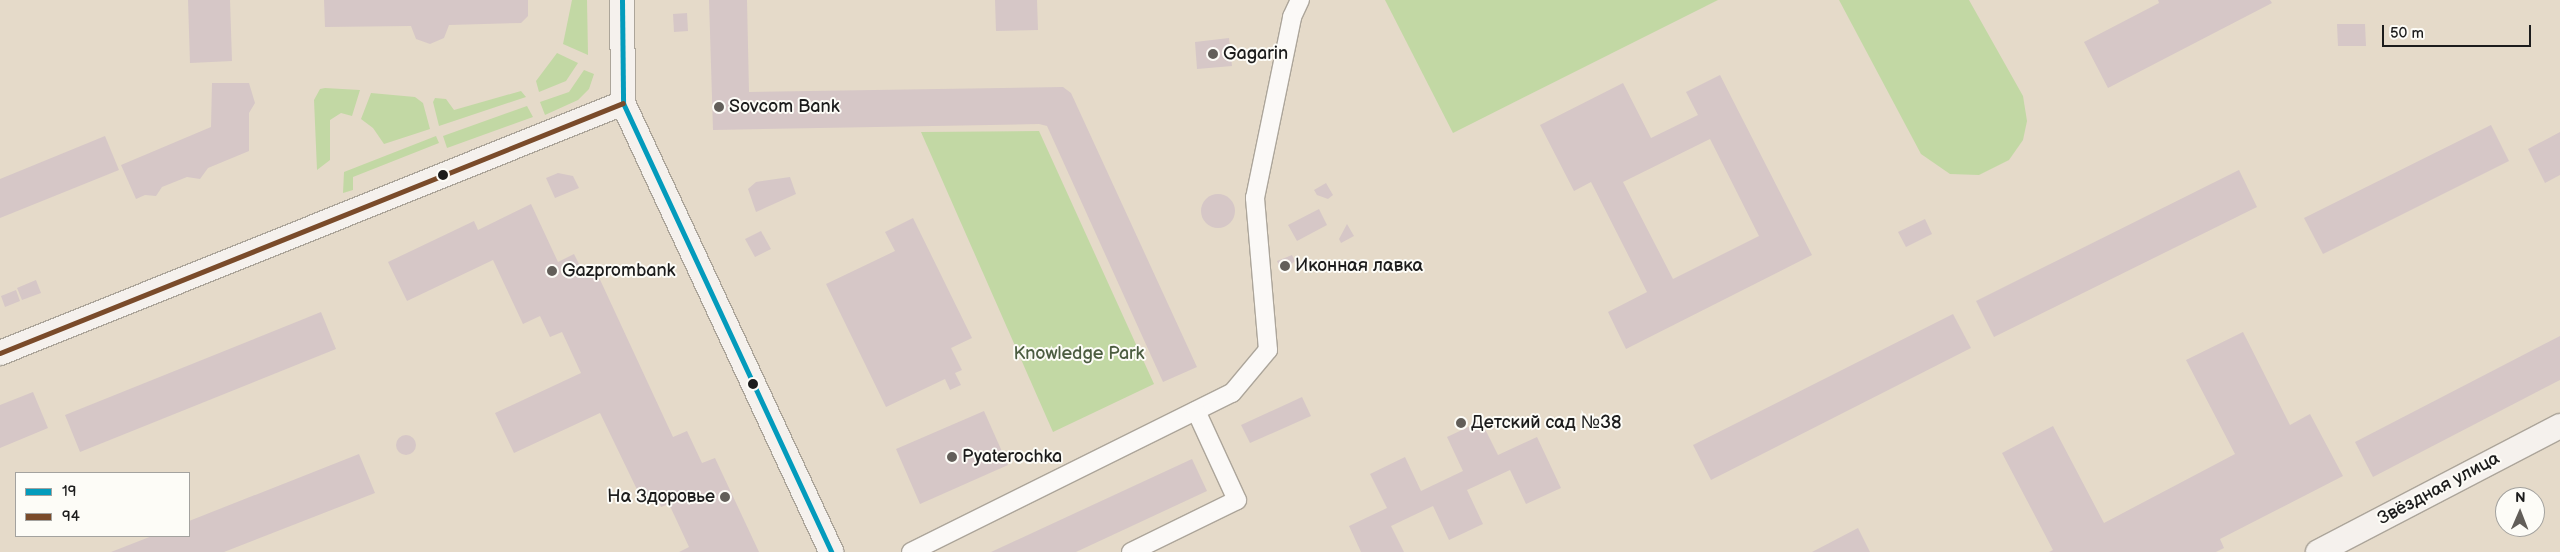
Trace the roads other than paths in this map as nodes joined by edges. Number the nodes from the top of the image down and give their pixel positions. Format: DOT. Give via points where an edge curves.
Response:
graph roads {
  1 [pos="622,0"];
  2 [pos="1300,0"];
  3 [pos="623,103"];
  4 [pos="0,353"];
  5 [pos="1196,411"];
  6 [pos="2560,426"];
  7 [pos="831,552"];
  8 [pos="911,552"];
  9 [pos="1131,552"];
  10 [pos="2318,552"];
  1 -- 3 [label="main road"];
  2 -- 5 [label="street" via="1292,17 1255,198 1268,350 1232,393"];
  3 -- 4 [label="main road"];
  3 -- 7 [label="main road"];
  5 -- 8 [label="street"];
  5 -- 9 [label="street" via="1237,500"];
  6 -- 10 [label="main road, Звёздная улица"];
}
